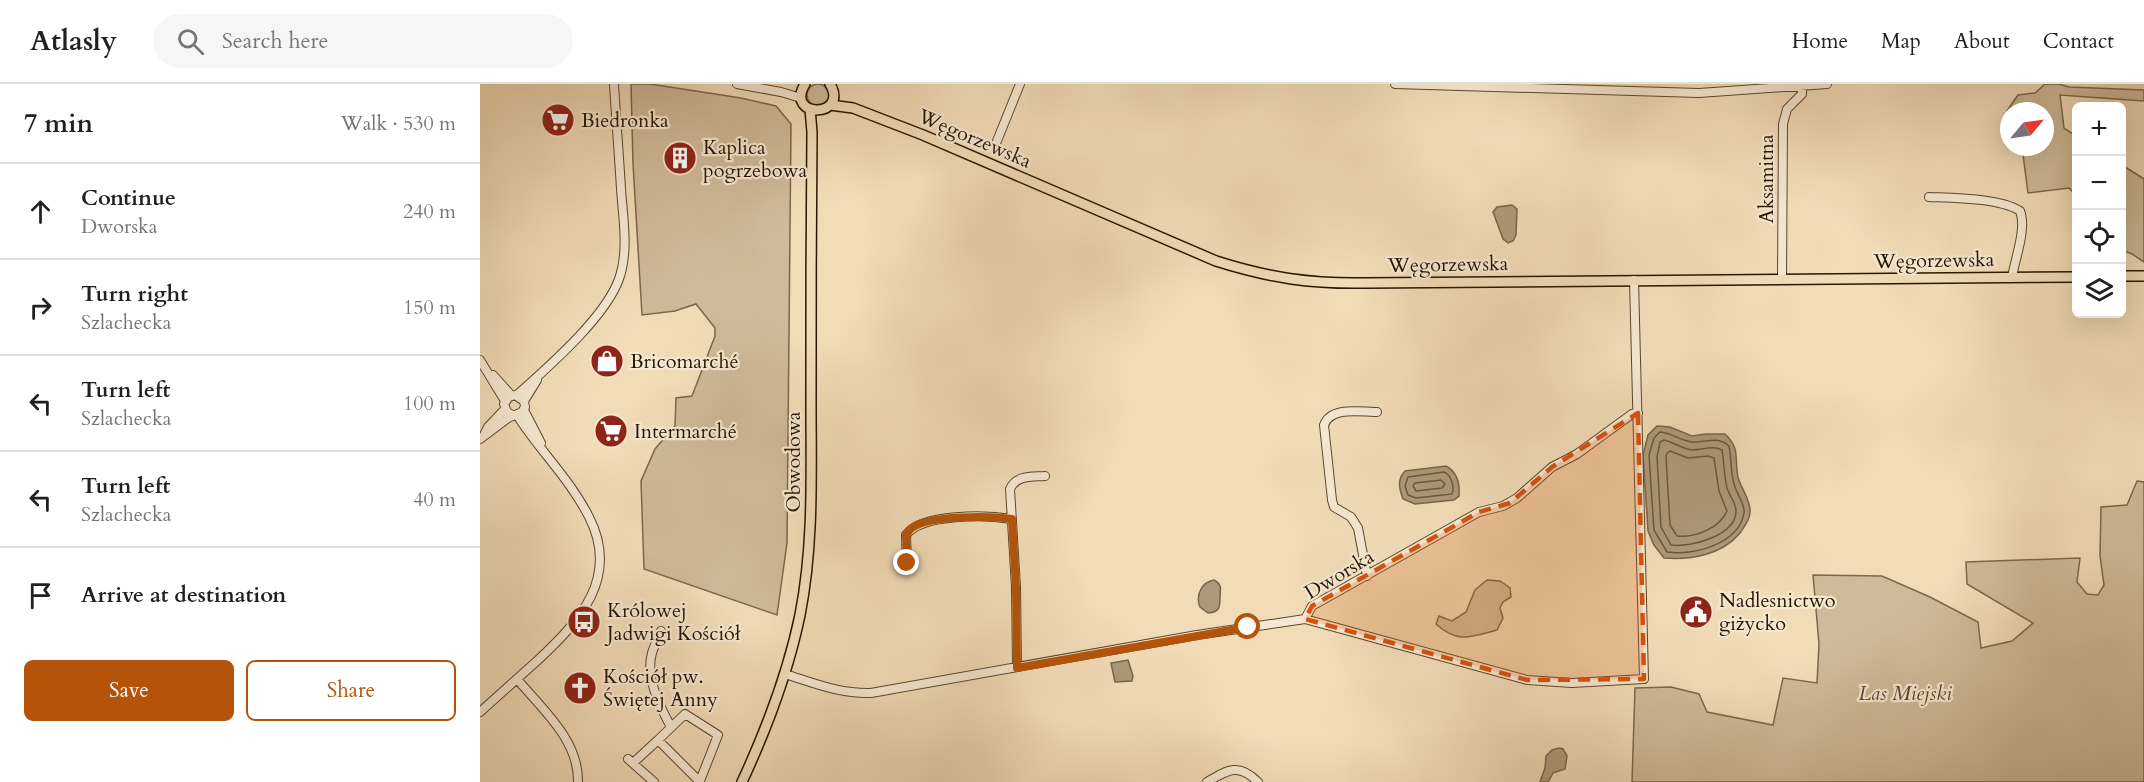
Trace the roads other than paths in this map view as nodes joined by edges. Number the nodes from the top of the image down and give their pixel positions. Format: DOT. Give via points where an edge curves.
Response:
graph roads {
  1 [pos="614,84"];
  2 [pos="737,84"];
  3 [pos="1020,84"];
  4 [pos="1395,84"];
  5 [pos="1827,84"];
  6 [pos="1774,86"];
  7 [pos="1802,86"];
  8 [pos="832,87"];
  9 [pos="802,91"];
  10 [pos="830,105"];
  11 [pos="853,108"];
  12 [pos="814,110"];
  13 [pos="997,141"];
  14 [pos="1929,197"];
  15 [pos="2126,276"];
  16 [pos="2144,276"];
  17 [pos="2012,277"];
  18 [pos="2072,277"];
  19 [pos="1782,279"];
  20 [pos="1634,280"];
  21 [pos="481,361"];
  22 [pos="514,405"];
  23 [pos="1377,412"];
  24 [pos="1638,413"];
  25 [pos="481,438"];
  26 [pos="1045,477"];
  27 [pos="1012,519"];
  28 [pos="907,563"];
  29 [pos="1367,576"];
  30 [pos="1305,618"];
  31 [pos="661,631"];
  32 [pos="1017,668"];
  33 [pos="785,674"];
  34 [pos="517,679"];
  35 [pos="480,712"];
  36 [pos="671,727"];
  37 [pos="658,740"];
  38 [pos="700,781"];
  39 [pos="578,782"];
  40 [pos="654,782"];
  41 [pos="742,782"];
  42 [pos="1207,782"];
  43 [pos="1258,782"];
  1 -- 22 [label="street" via="624,238 622,269 603,308"];
  2 -- 9 [label="street" via="781,92"];
  3 -- 13 [label="street"];
  4 -- 6 [label="street" via="1700,93"];
  5 -- 7 [label="street"];
  6 -- 7 [label="street"];
  7 -- 19 [label="street, Aksamitna" via="1802,94 1787,109 1783,124"];
  8 -- 10 [label="main road"];
  8 -- 11 [label="main road, Węgorzewska"];
  9 -- 12 [label="main road"];
  10 -- 11 [label="main road, Węgorzewska"];
  10 -- 12 [label="main road"];
  11 -- 20 [label="main road, Węgorzewska" via="1216,261 1266,276 1334,284"];
  12 -- 33 [label="main road, Obwodowa" via="811,524 802,604"];
  14 -- 17 [label="street" via="1987,201 2020,211 2021,240"];
  15 -- 16 [label="main road"];
  17 -- 18 [label="main road, Węgorzewska"];
  17 -- 19 [label="main road, Węgorzewska"];
  19 -- 20 [label="main road, Węgorzewska"];
  20 -- 24 [label="street"];
  21 -- 22 [label="street"];
  22 -- 25 [label="street"];
  22 -- 34 [label="street" via="590,519 598,547 592,596 578,620"];
  23 -- 29 [label="street" via="1336,413 1324,425 1332,500 1334,507 1351,517 1358,528"];
  24 -- 29 [label="street, Dworska" via="1552,467 1510,503 1479,512"];
  24 -- 30 [label="street" via="1644,679 1572,683 1527,680"];
  26 -- 27 [label="street" via="1015,481 1010,489"];
  27 -- 28 [label="street" via="938,520 913,527 906,535"];
  27 -- 32 [label="street"];
  29 -- 30 [label="street, Dworska" via="1309,608"];
  30 -- 32 [label="street, Dworska"];
  31 -- 36 [label="street" via="651,655 652,681"];
  32 -- 33 [label="street, Dworska" via="855,694"];
  33 -- 41 [label="main road, Obwodowa" via="762,740"];
  34 -- 35 [label="street"];
  34 -- 39 [label="street" via="567,740 576,761"];
  36 -- 37 [label="street"];
  36 -- 38 [label="street" via="685,714 718,735"];
  37 -- 38 [label="street"];
  37 -- 40 [label="street" via="631,761"];
  42 -- 43 [label="street" via="1236,769 1246,771"];
}
